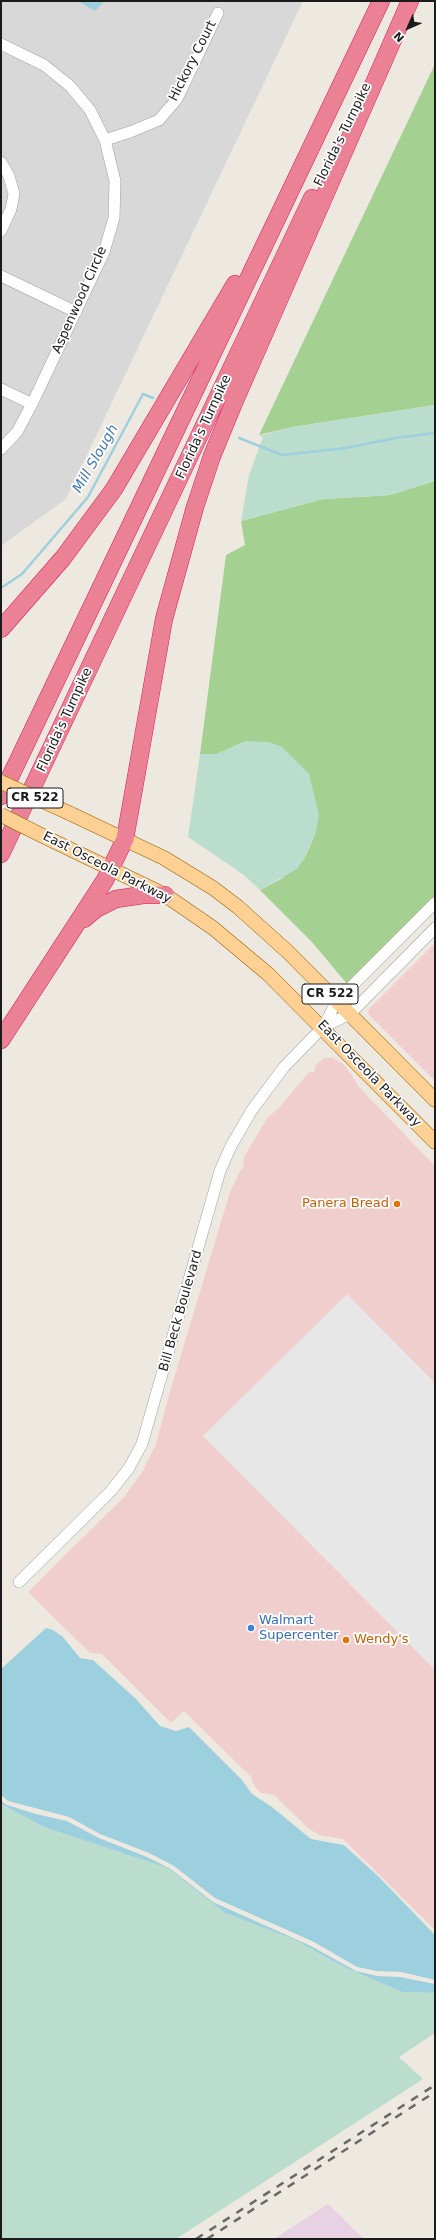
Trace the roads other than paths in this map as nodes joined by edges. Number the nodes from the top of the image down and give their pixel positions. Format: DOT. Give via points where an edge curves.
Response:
graph roads {
  1 [pos="381,1"];
  2 [pos="409,1"];
  3 [pos="218,13"];
  4 [pos="1,44"];
  5 [pos="105,140"];
  6 [pos="1,162"];
  7 [pos="283,205"];
  8 [pos="1,231"];
  9 [pos="1,276"];
  10 [pos="76,312"];
  11 [pos="1,389"];
  12 [pos="32,404"];
  13 [pos="1,449"];
  14 [pos="1,629"];
  15 [pos="1,782"];
  16 [pos="1,796"];
  17 [pos="1,815"];
  18 [pos="125,839"];
  19 [pos="1,854"];
  20 [pos="111,869"];
  21 [pos="165,895"];
  22 [pos="435,902"];
  23 [pos="73,928"];
  24 [pos="435,928"];
  25 [pos="337,1001"];
  26 [pos="350,1014"];
  27 [pos="323,1027"];
  28 [pos="1,1040"];
  29 [pos="435,1100"];
  30 [pos="435,1142"];
  31 [pos="19,1582"];
  1 -- 7 [label="highway, Florida's Turnpike"];
  2 -- 18 [label="highway" via="233,404 194,507 164,619"];
  2 -- 19 [label="highway, Florida's Turnpike"];
  3 -- 5 [label="street, Hickory Court" via="176,99 159,120"];
  4 -- 5 [label="street, Aspenwood Circle" via="44,65 70,86 90,110"];
  5 -- 10 [label="street, Aspenwood Circle" via="115,181 114,218 104,252"];
  6 -- 8 [label="street" via="9,176 14,194 11,209"];
  7 -- 14 [label="highway" via="250,256 114,489 63,558"];
  7 -- 16 [label="highway, Florida's Turnpike"];
  9 -- 10 [label="street"];
  10 -- 12 [label="street, Aspenwood Circle"];
  11 -- 12 [label="street"];
  12 -- 13 [label="street, Aspenwood Circle" via="17,432"];
  15 -- 18 [label="main road, CR 522, bridge"];
  17 -- 20 [label="main road, East Osceola Parkway / CR 522, bridge"];
  18 -- 20 [label="highway"];
  18 -- 25 [label="main road, CR 522" via="184,870 238,907"];
  20 -- 21 [label="main road, East Osceola Parkway / CR 522"];
  20 -- 23 [label="highway"];
  21 -- 23 [label="highway" via="143,894 116,899 96,909"];
  21 -- 27 [label="main road, East Osceola Parkway / CR 522" via="213,928 263,969"];
  22 -- 25 [label="street, Bill Beck Boulevard"];
  23 -- 28 [label="highway"];
  24 -- 26 [label="street, Bill Beck Boulevard"];
  25 -- 26 [label="main road, CR 522"];
  25 -- 27 [label="street, Bill Beck Boulevard"];
  26 -- 27 [label="street, Bill Beck Boulevard"];
  26 -- 29 [label="main road, CR 522"];
  27 -- 30 [label="main road, East Osceola Parkway / CR 522"];
  27 -- 31 [label="street, Bill Beck Boulevard" via="290,1059 271,1083 245,1121 227,1155 220,1171 142,1444 129,1468 111,1491"];
}
